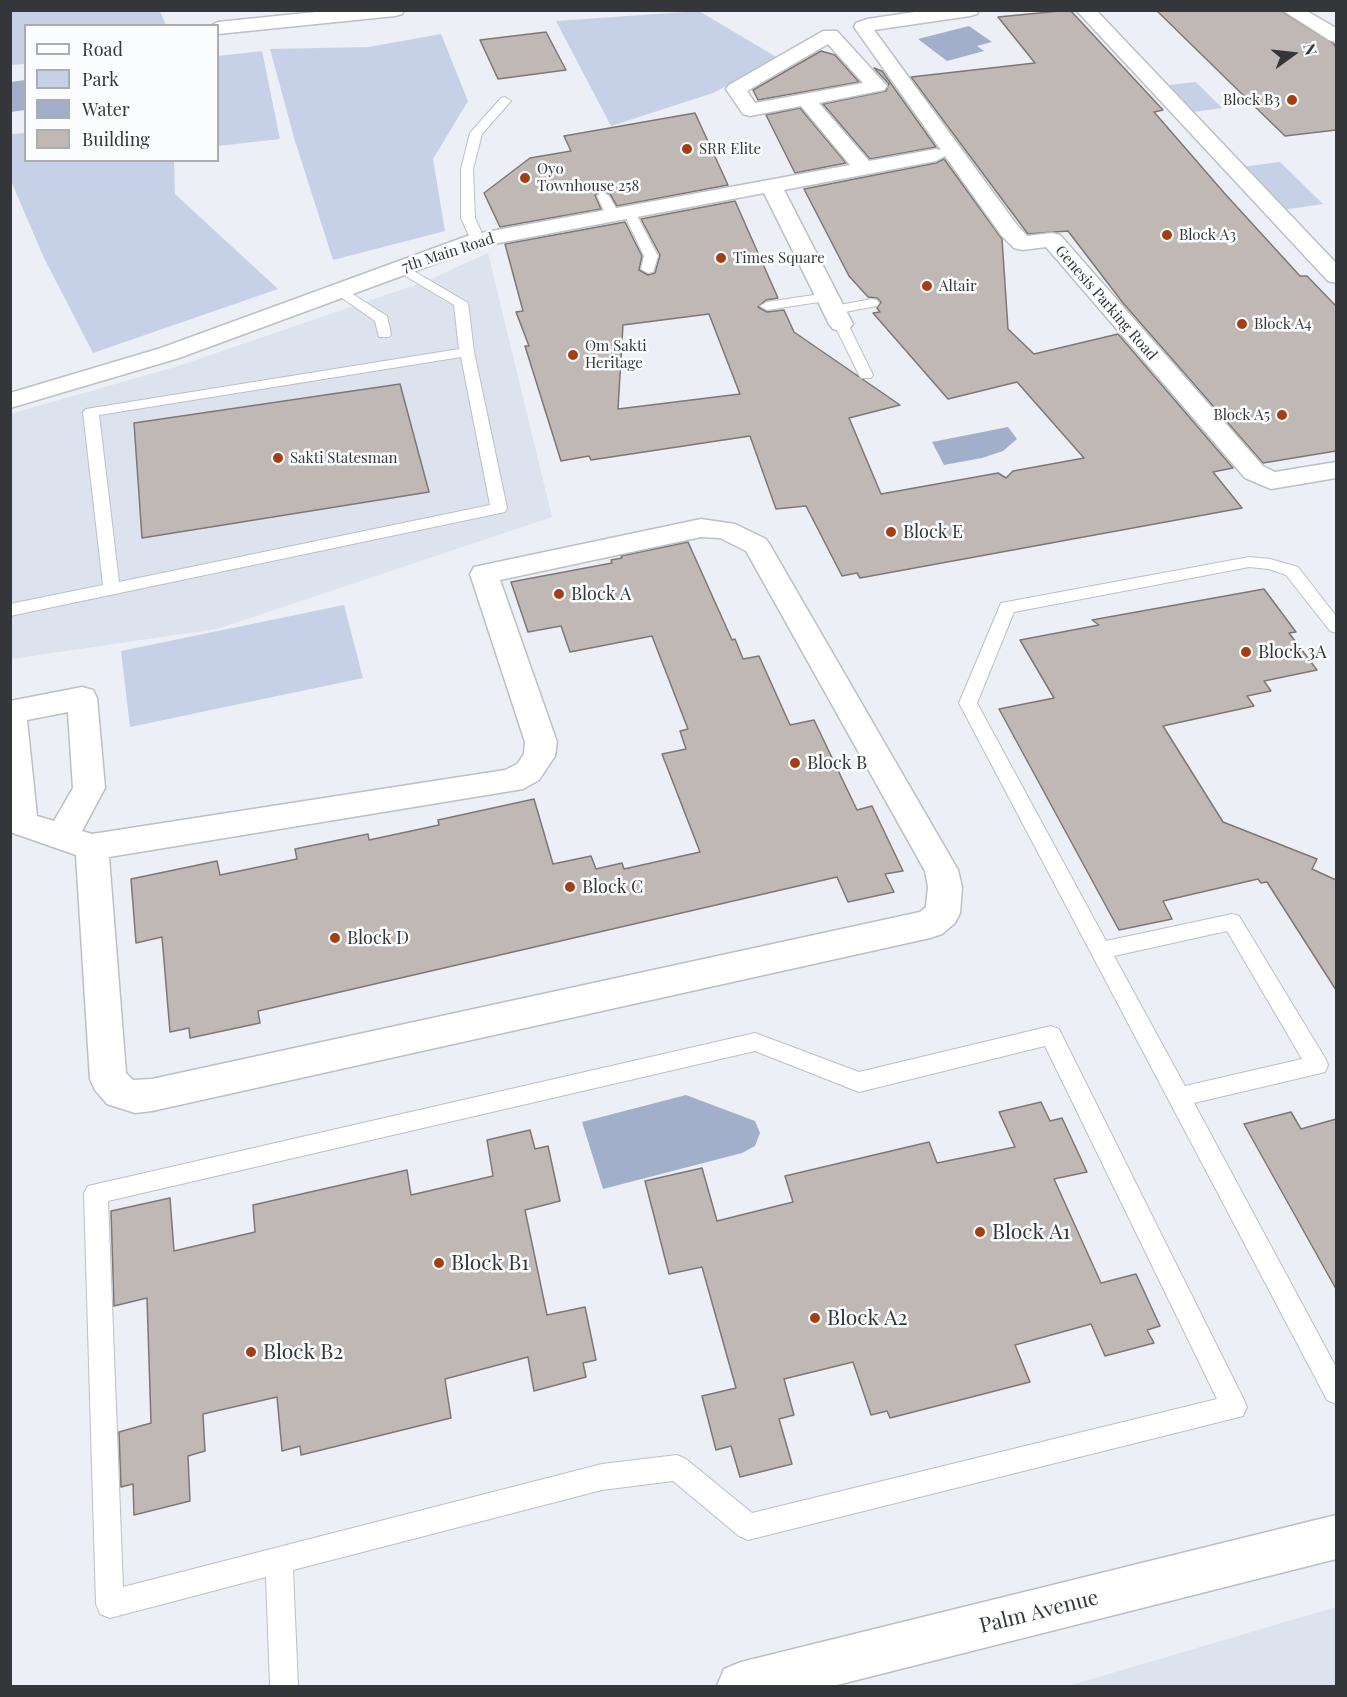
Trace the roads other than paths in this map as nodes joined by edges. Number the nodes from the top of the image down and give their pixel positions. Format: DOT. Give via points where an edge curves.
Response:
graph roads {
  1 [pos="395,10"];
  2 [pos="970,10"];
  3 [pos="1085,10"];
  4 [pos="1291,10"];
  5 [pos="219,28"];
  6 [pos="1336,36"];
  7 [pos="806,100"];
  8 [pos="505,101"];
  9 [pos="936,155"];
  10 [pos="863,167"];
  11 [pos="771,186"];
  12 [pos="615,208"];
  13 [pos="478,240"];
  14 [pos="402,268"];
  15 [pos="648,269"];
  16 [pos="1336,276"];
  17 [pos="340,290"];
  18 [pos="872,303"];
  19 [pos="767,306"];
  20 [pos="834,310"];
  21 [pos="384,334"];
  22 [pos="467,352"];
  23 [pos="866,375"];
  24 [pos="10,400"];
  25 [pos="1336,470"];
  26 [pos="112,590"];
  27 [pos="10,610"];
  28 [pos="1336,627"];
  29 [pos="11,712"];
  30 [pos="62,837"];
  31 [pos="92,847"];
  32 [pos="1101,951"];
  33 [pos="1180,1097"];
  34 [pos="1336,1391"];
  35 [pos="1336,1537"];
  36 [pos="279,1560"];
  37 [pos="284,1686"];
  38 [pos="741,1686"];
  1 -- 5 [label="street"];
  2 -- 25 [label="street, Genesis Parking Road" via="863,27 1009,230 1022,243 1052,240 1254,472 1270,481"];
  3 -- 16 [label="street"];
  4 -- 6 [label="street"];
  7 -- 7 [label="street" via="816,98 877,86 830,35 736,89 750,110"];
  7 -- 10 [label="street"];
  8 -- 13 [label="lane" via="476,133 467,169 468,218"];
  9 -- 10 [label="street, 7th Main Road"];
  10 -- 11 [label="street, 7th Main Road"];
  11 -- 12 [label="street, 7th Main Road"];
  11 -- 20 [label="street"];
  12 -- 13 [label="street, 7th Main Road"];
  12 -- 15 [label="lane" via="651,256"];
  13 -- 14 [label="street, 7th Main Road"];
  14 -- 17 [label="street, 7th Main Road"];
  14 -- 22 [label="lane" via="461,303"];
  17 -- 21 [label="lane" via="382,319"];
  17 -- 24 [label="street, 7th Main Road" via="170,353"];
  18 -- 20 [label="lane"];
  19 -- 20 [label="lane"];
  20 -- 23 [label="lane"];
  22 -- 26 [label="lane" via="499,508"];
  22 -- 26 [label="lane" via="91,412"];
  26 -- 27 [label="lane"];
  28 -- 32 [label="lane" via="1292,571 1249,562 1007,607 968,703"];
  29 -- 30 [label="street" via="22,823"];
  29 -- 30 [label="street" via="82,698 89,788"];
  30 -- 31 [label="street"];
  31 -- 31 [label="street" via="108,1079 120,1092 135,1097 930,924 943,913 945,887 941,870 756,545 725,530 701,528 484,573 541,742 539,756 528,772 512,781"];
  32 -- 33 [label="lane"];
  32 -- 33 [label="lane" via="1232,922 1317,1065"];
  33 -- 34 [label="lane"];
  35 -- 38 [label="street, Palm Avenue"];
  36 -- 36 [label="lane" via="110,1604 96,1193 755,1042 860,1082 1051,1035 1234,1407 748,1527 677,1468 602,1476"];
  36 -- 37 [label="lane"];
}
